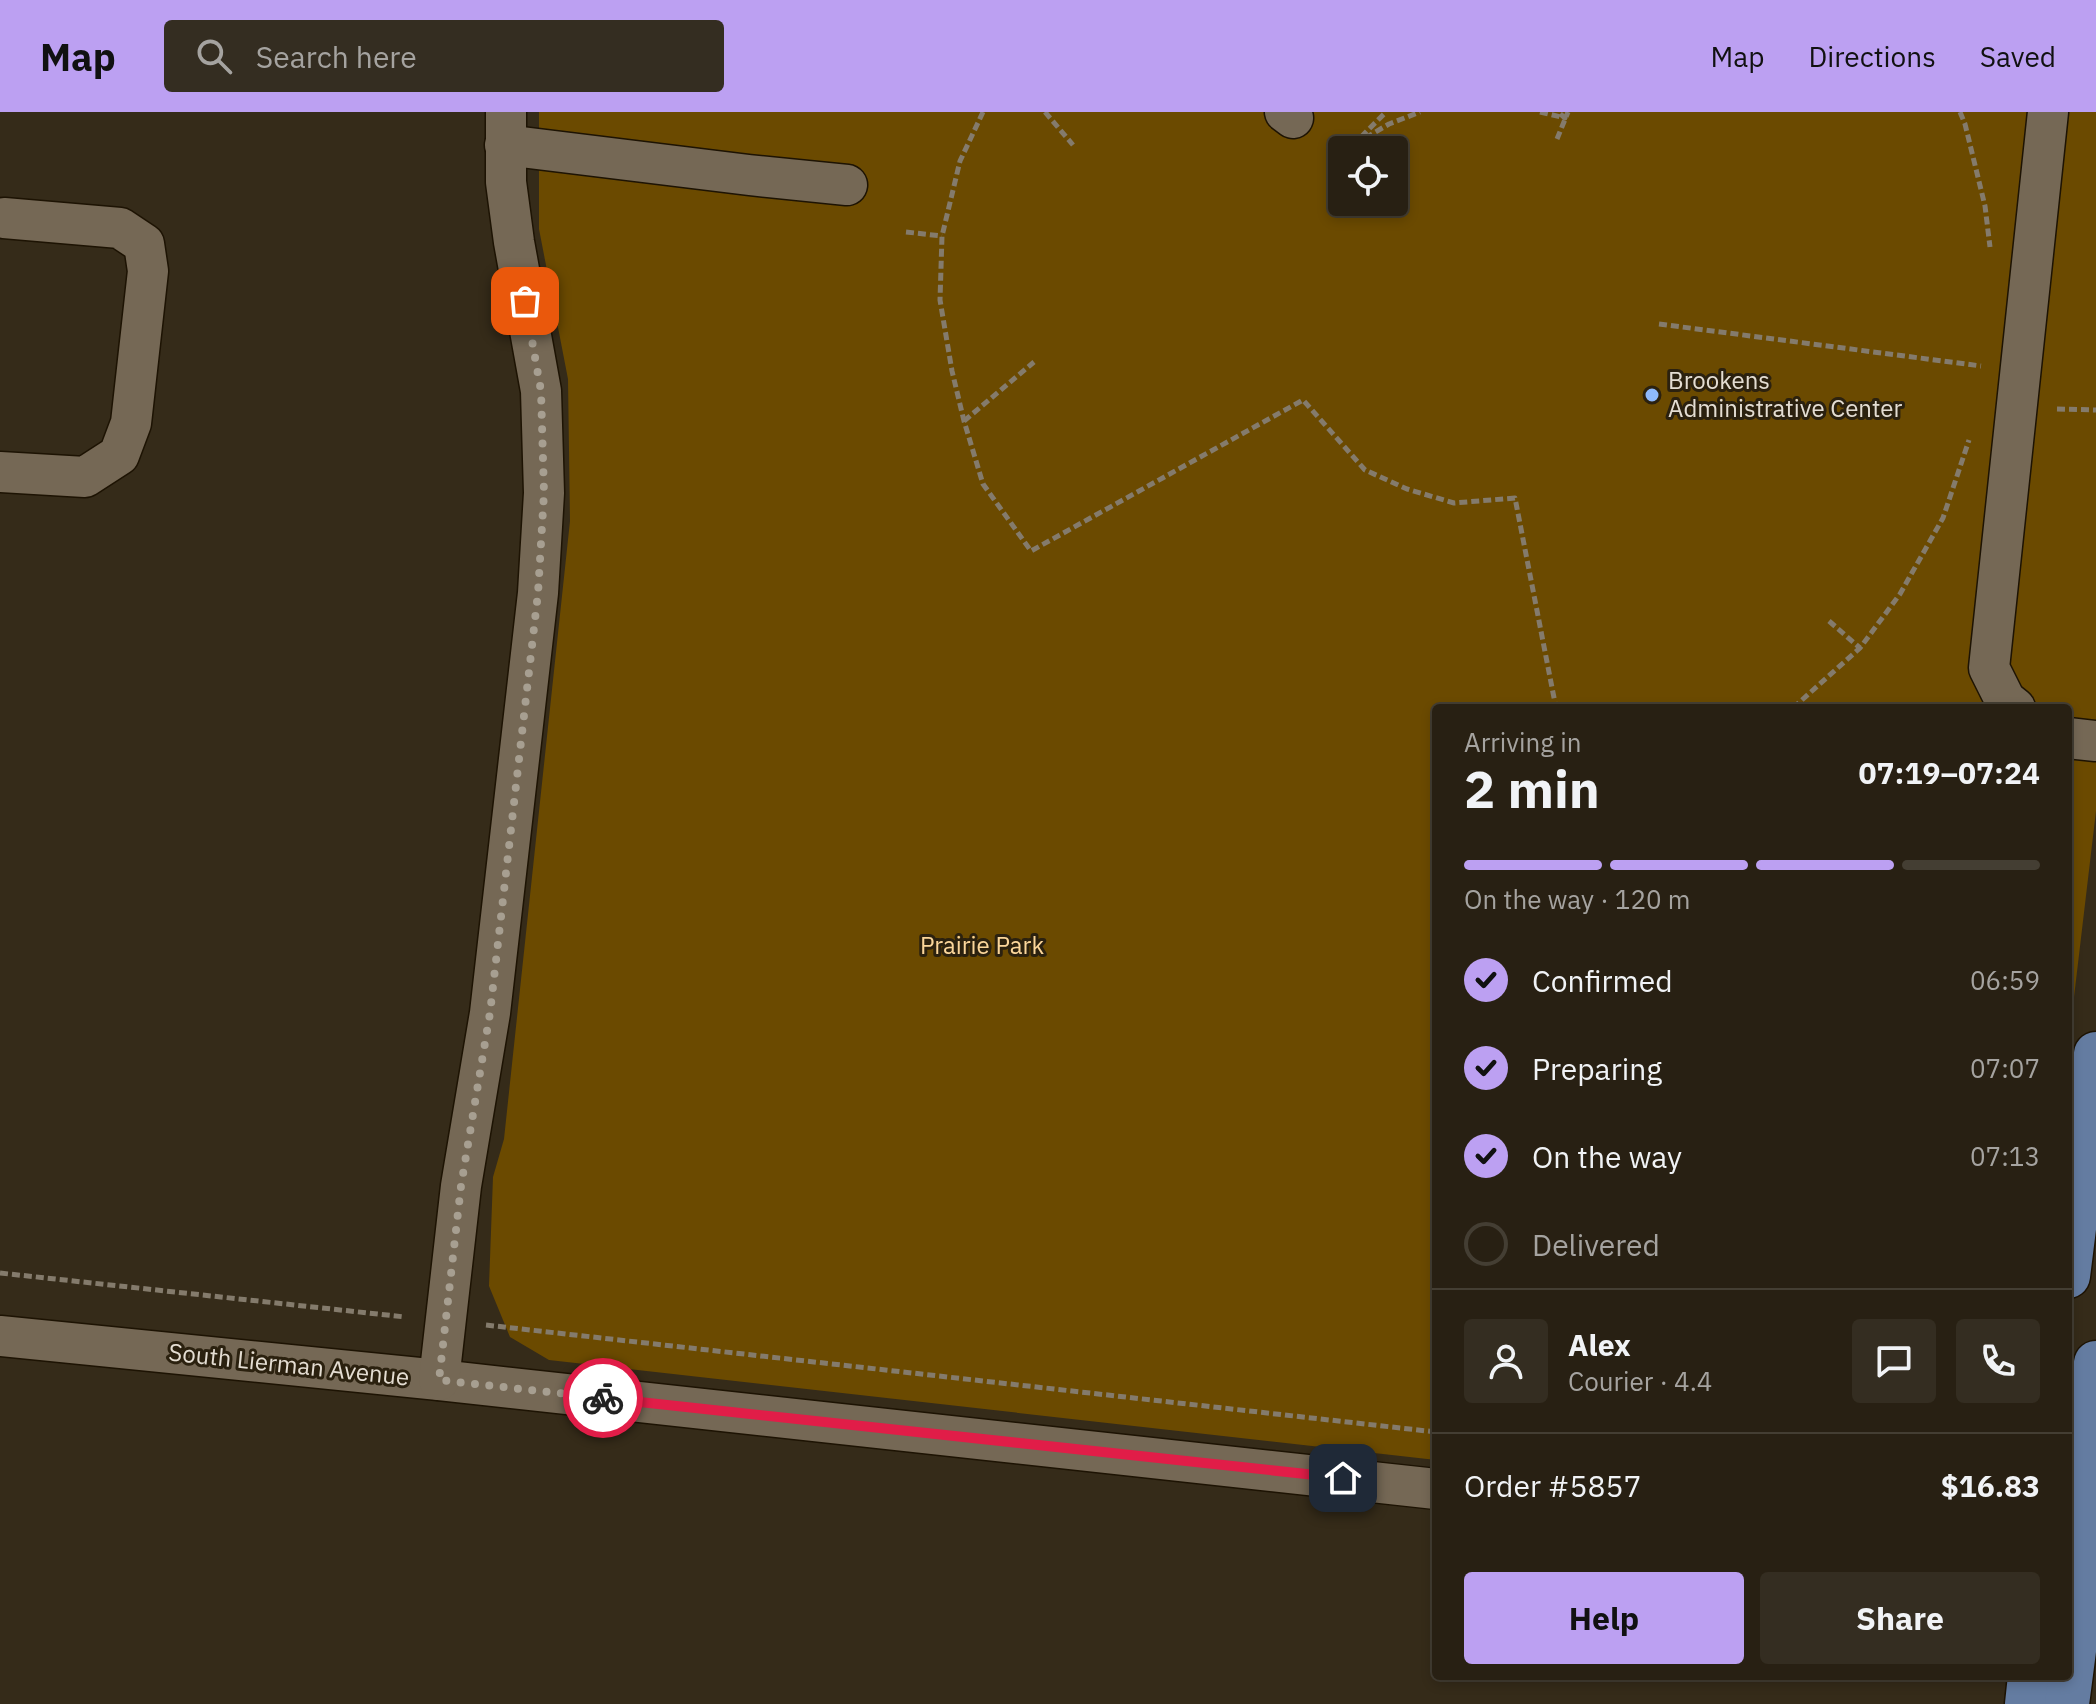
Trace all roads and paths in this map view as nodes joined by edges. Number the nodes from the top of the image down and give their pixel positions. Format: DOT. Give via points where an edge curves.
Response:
graph roads {
  1 [pos="983,112"];
  2 [pos="1045,112"];
  3 [pos="1386,112"];
  4 [pos="1420,112"];
  5 [pos="1540,112"];
  6 [pos="1558,112"];
  7 [pos="1960,112"];
  8 [pos="2048,112"];
  9 [pos="1567,115"];
  10 [pos="505,129"];
  11 [pos="1363,136"];
  12 [pos="1370,136"];
  13 [pos="1557,139"];
  14 [pos="1073,145"];
  15 [pos="847,185"];
  16 [pos="4,218"];
  17 [pos="906,232"];
  18 [pos="942,236"];
  19 [pos="1990,248"];
  20 [pos="1659,324"];
  21 [pos="1034,362"];
  22 [pos="1994,368"];
  23 [pos="964,421"];
  24 [pos="1974,428"];
  25 [pos="0,472"];
  26 [pos="1829,621"];
  27 [pos="1860,648"];
  28 [pos="1555,704"];
  29 [pos="1797,704"];
  30 [pos="2010,704"];
  31 [pos="2072,738"];
  32 [pos="2096,741"];
  33 [pos="2096,1054"];
  34 [pos="2072,1244"];
  35 [pos="0,1273"];
  36 [pos="371,1314"];
  37 [pos="503,1327"];
  38 [pos="0,1336"];
  39 [pos="2096,1363"];
  40 [pos="439,1380"];
  41 [pos="1432,1432"];
  42 [pos="1432,1489"];
  43 [pos="2082,1556"];
  44 [pos="2072,1666"];
  45 [pos="2030,1680"];
  46 [pos="2070,1680"];
  47 [pos="2027,1704"];
  48 [pos="2067,1704"];
  1 -- 18 [label="path" via="960,161"];
  2 -- 14 [label="path"];
  3 -- 11 [label="path"];
  4 -- 12 [label="path"];
  5 -- 9 [label="path"];
  6 -- 9 [label="path"];
  7 -- 19 [label="path" via="1985,206"];
  8 -- 30 [label="street" via="1989,668"];
  9 -- 13 [label="path"];
  10 -- 15 [label="street" via="749,175"];
  10 -- 40 [label="street" via="514,242 541,391 544,493 538,593 490,1013 461,1186"];
  16 -- 25 [label="street" via="120,228 144,244 148,271 131,423 119,455 85,477"];
  17 -- 18 [label="path"];
  18 -- 23 [label="path" via="940,300"];
  20 -- 22 [label="path"];
  21 -- 23 [label="path"];
  23 -- 28 [label="path" via="983,484 1031,551 1303,400 1365,470 1454,503 1515,498"];
  24 -- 27 [label="path" via="1943,518 1900,594"];
  26 -- 27 [label="path"];
  27 -- 29 [label="path"];
  31 -- 32 [label="street"];
  33 -- 34 [label="main road"];
  35 -- 36 [label="path"];
  37 -- 41 [label="path"];
  38 -- 40 [label="street, South Lierman Avenue"];
  39 -- 43 [label="main road" via="2080,1507"];
  40 -- 42 [label="street, South Lierman Avenue"];
  43 -- 44 [label="main road"];
  45 -- 47 [label="main road"];
  46 -- 48 [label="main road"];
}
